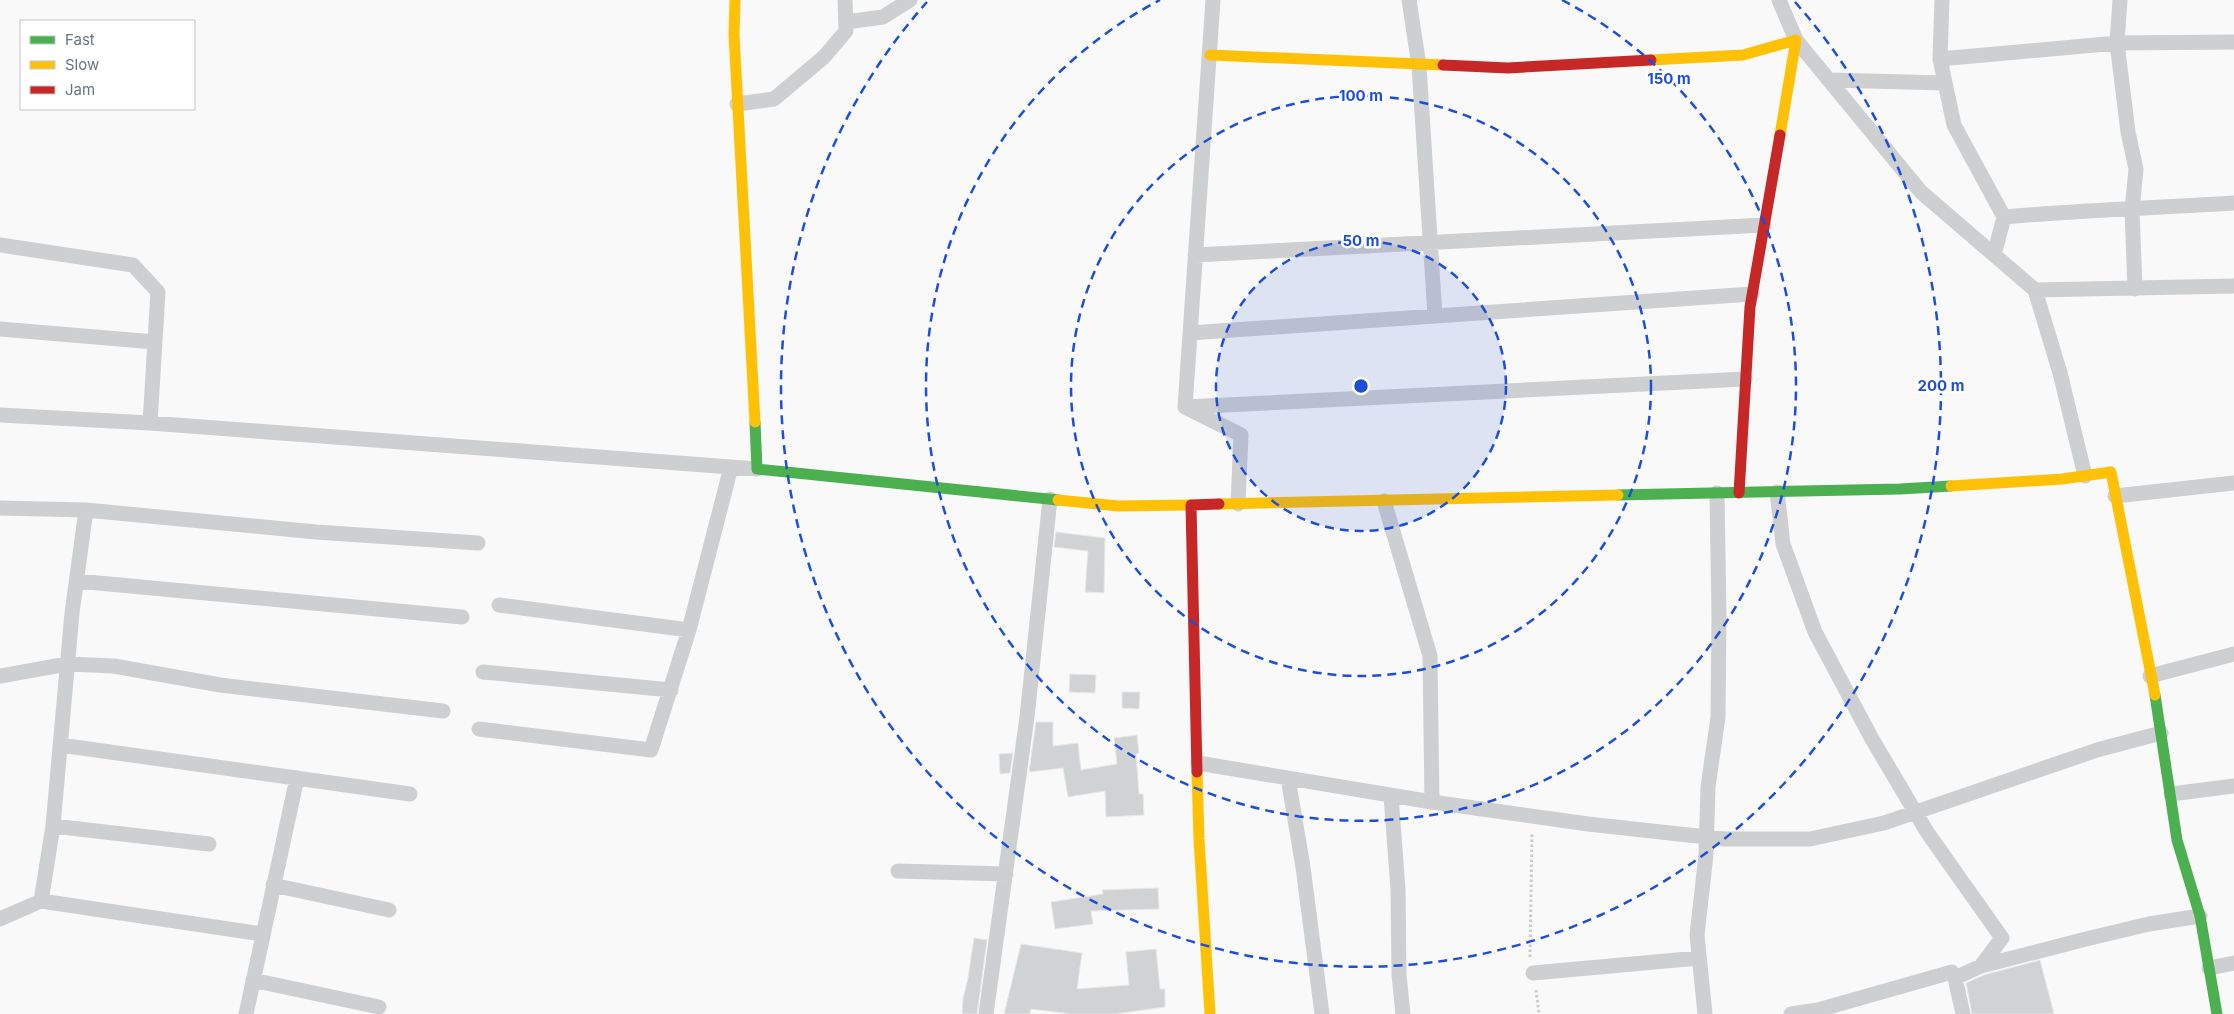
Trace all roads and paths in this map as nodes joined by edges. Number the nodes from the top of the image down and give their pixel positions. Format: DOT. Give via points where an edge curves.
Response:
graph roads {
  1 [pos="735,0"];
  2 [pos="844,0"];
  3 [pos="910,0"];
  4 [pos="1213,0"];
  5 [pos="1409,0"];
  6 [pos="1779,0"];
  7 [pos="1942,0"];
  8 [pos="2120,0"];
  9 [pos="846,22"];
  10 [pos="1796,40"];
  11 [pos="2234,42"];
  12 [pos="2117,43"];
  13 [pos="1210,55"];
  14 [pos="1940,59"];
  15 [pos="1419,66"];
  16 [pos="1830,80"];
  17 [pos="1945,83"];
  18 [pos="738,104"];
  19 [pos="2234,203"];
  20 [pos="2132,210"];
  21 [pos="2004,217"];
  22 [pos="1764,225"];
  23 [pos="1430,243"];
  24 [pos="0,245"];
  25 [pos="1196,255"];
  26 [pos="1994,255"];
  27 [pos="2234,286"];
  28 [pos="2135,289"];
  29 [pos="2035,290"];
  30 [pos="1752,294"];
  31 [pos="1435,316"];
  32 [pos="0,330"];
  33 [pos="1190,333"];
  34 [pos="155,342"];
  35 [pos="1745,379"];
  36 [pos="1185,406"];
  37 [pos="0,415"];
  38 [pos="150,423"];
  39 [pos="731,467"];
  40 [pos="757,468"];
  41 [pos="2085,476"];
  42 [pos="2234,483"];
  43 [pos="1777,492"];
  44 [pos="1717,493"];
  45 [pos="1739,493"];
  46 [pos="2115,496"];
  47 [pos="1050,499"];
  48 [pos="1384,501"];
  49 [pos="1238,504"];
  50 [pos="1191,505"];
  51 [pos="0,508"];
  52 [pos="86,510"];
  53 [pos="478,543"];
  54 [pos="77,581"];
  55 [pos="499,606"];
  56 [pos="462,617"];
  57 [pos="690,630"];
  58 [pos="2234,654"];
  59 [pos="67,664"];
  60 [pos="484,672"];
  61 [pos="0,676"];
  62 [pos="2150,676"];
  63 [pos="671,690"];
  64 [pos="443,711"];
  65 [pos="479,729"];
  66 [pos="2162,734"];
  67 [pos="60,745"];
  68 [pos="1198,763"];
  69 [pos="297,778"];
  70 [pos="1288,778"];
  71 [pos="2234,786"];
  72 [pos="410,794"];
  73 [pos="2171,794"];
  74 [pos="1391,796"];
  75 [pos="1432,802"];
  76 [pos="1916,812"];
  77 [pos="1535,817"];
  78 [pos="53,826"];
  79 [pos="1706,837"];
  80 [pos="209,844"];
  81 [pos="898,871"];
  82 [pos="1006,874"];
  83 [pos="273,885"];
  84 [pos="41,901"];
  85 [pos="389,910"];
  86 [pos="2200,916"];
  87 [pos="0,919"];
  88 [pos="262,934"];
  89 [pos="1699,958"];
  90 [pos="2234,963"];
  91 [pos="1981,966"];
  92 [pos="2209,968"];
  93 [pos="1533,973"];
  94 [pos="1955,978"];
  95 [pos="253,980"];
  96 [pos="379,1007"];
  97 [pos="246,1014"];
  98 [pos="986,1014"];
  99 [pos="1210,1014"];
  100 [pos="1322,1014"];
  101 [pos="1403,1014"];
  102 [pos="1539,1014"];
  103 [pos="1705,1014"];
  104 [pos="1791,1014"];
  105 [pos="1963,1014"];
  106 [pos="2218,1014"];
  1 -- 18 [label="street"];
  2 -- 9 [label="street"];
  3 -- 9 [label="street" via="884,17"];
  4 -- 13 [label="street"];
  5 -- 15 [label="street"];
  6 -- 10 [label="street"];
  7 -- 14 [label="street"];
  8 -- 12 [label="street"];
  9 -- 18 [label="street" via="846,31 824,57 774,99"];
  10 -- 15 [label="street" via="1743,56 1508,68"];
  10 -- 16 [label="street"];
  10 -- 22 [label="street"];
  11 -- 12 [label="street"];
  12 -- 14 [label="street"];
  12 -- 20 [label="street" via="2136,169"];
  13 -- 15 [label="street"];
  13 -- 25 [label="street"];
  14 -- 17 [label="street"];
  15 -- 23 [label="street"];
  16 -- 17 [label="street"];
  16 -- 26 [label="street" via="1921,192"];
  17 -- 21 [label="street" via="1954,125"];
  18 -- 40 [label="street"];
  19 -- 20 [label="street"];
  20 -- 21 [label="street"];
  20 -- 28 [label="street"];
  21 -- 26 [label="street"];
  22 -- 23 [label="street"];
  22 -- 30 [label="street"];
  23 -- 25 [label="street"];
  23 -- 31 [label="street"];
  24 -- 34 [label="street" via="133,265 158,292"];
  25 -- 33 [label="street"];
  26 -- 29 [label="street"];
  27 -- 28 [label="street"];
  28 -- 29 [label="street"];
  29 -- 41 [label="street" via="2060,372"];
  30 -- 31 [label="street"];
  30 -- 35 [label="street"];
  31 -- 33 [label="street"];
  32 -- 34 [label="street"];
  33 -- 36 [label="street"];
  34 -- 38 [label="street"];
  35 -- 36 [label="street"];
  35 -- 45 [label="street"];
  36 -- 49 [label="street" via="1241,436"];
  37 -- 38 [label="street"];
  38 -- 39 [label="street"];
  39 -- 40 [label="street"];
  39 -- 57 [label="street"];
  40 -- 47 [label="street"];
  41 -- 43 [label="street" via="1900,489"];
  41 -- 46 [label="street" via="2111,472"];
  42 -- 46 [label="street"];
  43 -- 45 [label="street"];
  43 -- 76 [label="street" via="1783,544 1815,632 1872,739"];
  44 -- 45 [label="street"];
  44 -- 48 [label="street"];
  44 -- 79 [label="street" via="1718,717 1708,787"];
  46 -- 62 [label="street"];
  47 -- 50 [label="street" via="1118,506"];
  47 -- 82 [label="street" via="1027,717"];
  48 -- 49 [label="street"];
  48 -- 75 [label="street" via="1430,656"];
  49 -- 50 [label="street"];
  50 -- 68 [label="street"];
  51 -- 52 [label="street"];
  52 -- 53 [label="street" via="316,532"];
  52 -- 54 [label="street"];
  54 -- 56 [label="street"];
  54 -- 59 [label="street"];
  55 -- 57 [label="street"];
  57 -- 63 [label="street"];
  58 -- 62 [label="street"];
  59 -- 61 [label="street"];
  59 -- 64 [label="street" via="114,666 220,684"];
  59 -- 67 [label="street"];
  60 -- 63 [label="street"];
  62 -- 66 [label="street"];
  63 -- 65 [label="street" via="652,750"];
  66 -- 73 [label="street"];
  66 -- 76 [label="street" via="2097,750"];
  67 -- 69 [label="street"];
  67 -- 78 [label="street"];
  68 -- 70 [label="street"];
  68 -- 99 [label="street" via="1199,839"];
  69 -- 72 [label="street"];
  69 -- 83 [label="street"];
  70 -- 74 [label="street"];
  70 -- 100 [label="street"];
  71 -- 73 [label="street"];
  73 -- 86 [label="street" via="2177,840"];
  74 -- 75 [label="street"];
  74 -- 101 [label="street"];
  75 -- 77 [label="street"];
  76 -- 79 [label="street" via="1884,823 1810,839"];
  76 -- 91 [label="street" via="2002,938"];
  77 -- 79 [label="street"];
  77 -- 93 [label="path" via="1531,841 1529,948"];
  78 -- 80 [label="street"];
  78 -- 84 [label="street"];
  79 -- 89 [label="street" via="1697,935"];
  81 -- 82 [label="street"];
  82 -- 98 [label="street"];
  83 -- 85 [label="street"];
  83 -- 88 [label="street"];
  84 -- 87 [label="street"];
  84 -- 88 [label="street"];
  86 -- 91 [label="street" via="2149,924"];
  86 -- 92 [label="street"];
  88 -- 95 [label="street"];
  89 -- 93 [label="street"];
  89 -- 103 [label="street"];
  90 -- 92 [label="street"];
  91 -- 94 [label="street"];
  92 -- 106 [label="street"];
  93 -- 102 [label="path"];
  94 -- 104 [label="street" via="1952,972 1818,1010"];
  94 -- 105 [label="street"];
  95 -- 96 [label="street"];
  95 -- 97 [label="street"];
}
